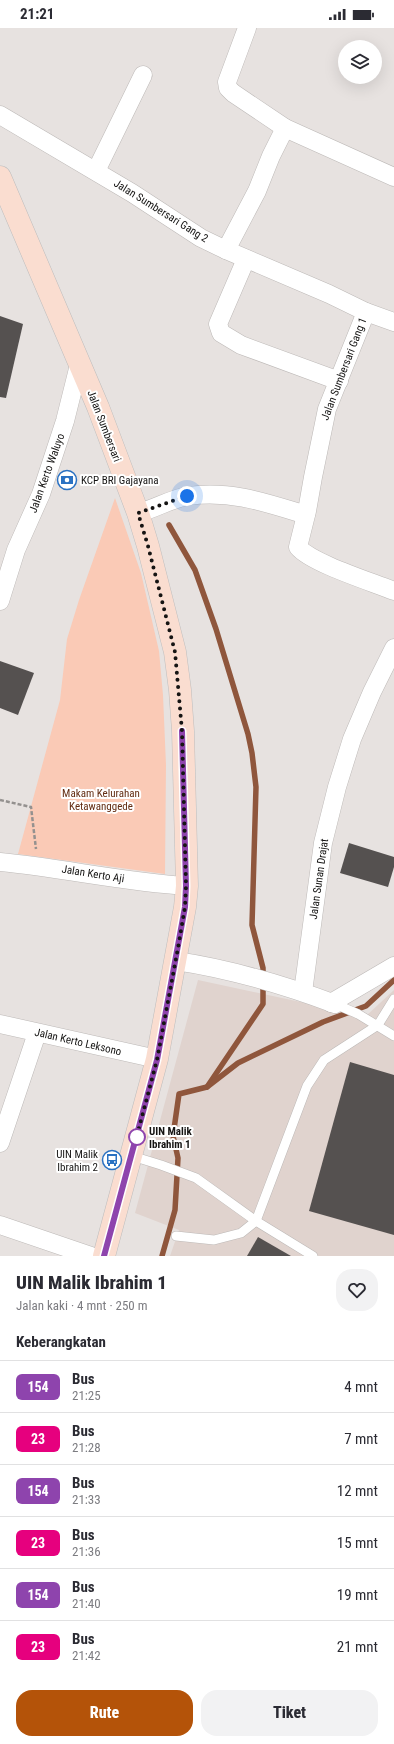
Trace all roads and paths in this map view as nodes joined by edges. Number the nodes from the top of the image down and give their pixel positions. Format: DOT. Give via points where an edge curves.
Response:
graph roads {
  1 [pos="247,28"];
  2 [pos="143,75"];
  3 [pos="0,115"];
  4 [pos="285,128"];
  5 [pos="96,171"];
  6 [pos="0,177"];
  7 [pos="394,177"];
  8 [pos="226,250"];
  9 [pos="246,259"];
  10 [pos="366,312"];
  11 [pos="394,322"];
  12 [pos="79,365"];
  13 [pos="339,381"];
  14 [pos="145,511"];
  15 [pos="306,514"];
  16 [pos="394,591"];
  17 [pos="0,600"];
  18 [pos="394,648"];
  19 [pos="0,800"];
  20 [pos="0,862"];
  21 [pos="38,865"];
  22 [pos="186,886"];
  23 [pos="176,961"];
  24 [pos="394,966"];
  25 [pos="303,992"];
  26 [pos="393,1001"];
  27 [pos="333,1004"];
  28 [pos="0,1024"];
  29 [pos="378,1025"];
  30 [pos="37,1033"];
  31 [pos="394,1036"];
  32 [pos="157,1060"];
  33 [pos="0,1143"];
  34 [pos="132,1156"];
  35 [pos="256,1221"];
  36 [pos="0,1225"];
  37 [pos="176,1236"];
  38 [pos="91,1256"];
  39 [pos="104,1256"];
  40 [pos="313,1256"];
  1 -- 4 [label="street" via="227,82 228,88 233,94"];
  2 -- 5 [label="street"];
  3 -- 5 [label="street, Jalan Sumbersari Gang 2"];
  4 -- 7 [label="street"];
  4 -- 8 [label="street" via="257,191"];
  5 -- 8 [label="street, Jalan Sumbersari Gang 2" via="178,224"];
  6 -- 12 [label="main road, Jalan Sumbersari"];
  8 -- 9 [label="street, Jalan Sumbersari Gang 2"];
  9 -- 10 [label="street, Jalan Sumbersari Gang 2"];
  9 -- 13 [label="street" via="218,324 221,333 241,345"];
  10 -- 11 [label="street, Jalan Sumbersari Gang 2"];
  10 -- 13 [label="street, Jalan Sumbersari Gang 1"];
  12 -- 14 [label="main road, Jalan Sumbersari"];
  12 -- 17 [label="street, Jalan Kerto Waluyo" via="65,421 41,494 16,550"];
  13 -- 15 [label="street, Jalan Sumbersari Gang 1" via="322,430"];
  14 -- 15 [label="street" via="187,496 216,494 252,498"];
  14 -- 22 [label="main road, Jalan Sumbersari" via="148,546 175,652 182,731"];
  15 -- 16 [label="street, Jalan Sumbersari Gang 1" via="298,547 302,551 318,561"];
  18 -- 25 [label="street, Jalan Sunan Drajat" via="352,739 337,787 323,843"];
  19 -- 21 [label="path" via="31,807"];
  20 -- 21 [label="street, Jalan Kerto Aji"];
  21 -- 22 [label="street, Jalan Kerto Aji" via="157,884"];
  22 -- 23 [label="main road, Jalan Sumbersari"];
  23 -- 25 [label="street" via="226,970"];
  23 -- 32 [label="main road, Jalan Sumbersari"];
  24 -- 27 [label="street"];
  25 -- 27 [label="street"];
  26 -- 29 [label="lane"];
  27 -- 29 [label="lane"];
  28 -- 30 [label="street, Jalan Kerto Leksono"];
  29 -- 31 [label="lane"];
  29 -- 35 [label="lane" via="324,1060 316,1071 307,1086"];
  30 -- 32 [label="street, Jalan Kerto Leksono"];
  30 -- 33 [label="street"];
  32 -- 34 [label="main road, Jalan Sumbersari"];
  34 -- 35 [label="lane" via="196,1178"];
  34 -- 39 [label="main road, Jalan Sumbersari"];
  35 -- 37 [label="lane" via="241,1233 214,1240"];
  35 -- 40 [label="lane"];
  36 -- 38 [label="street"];
}
